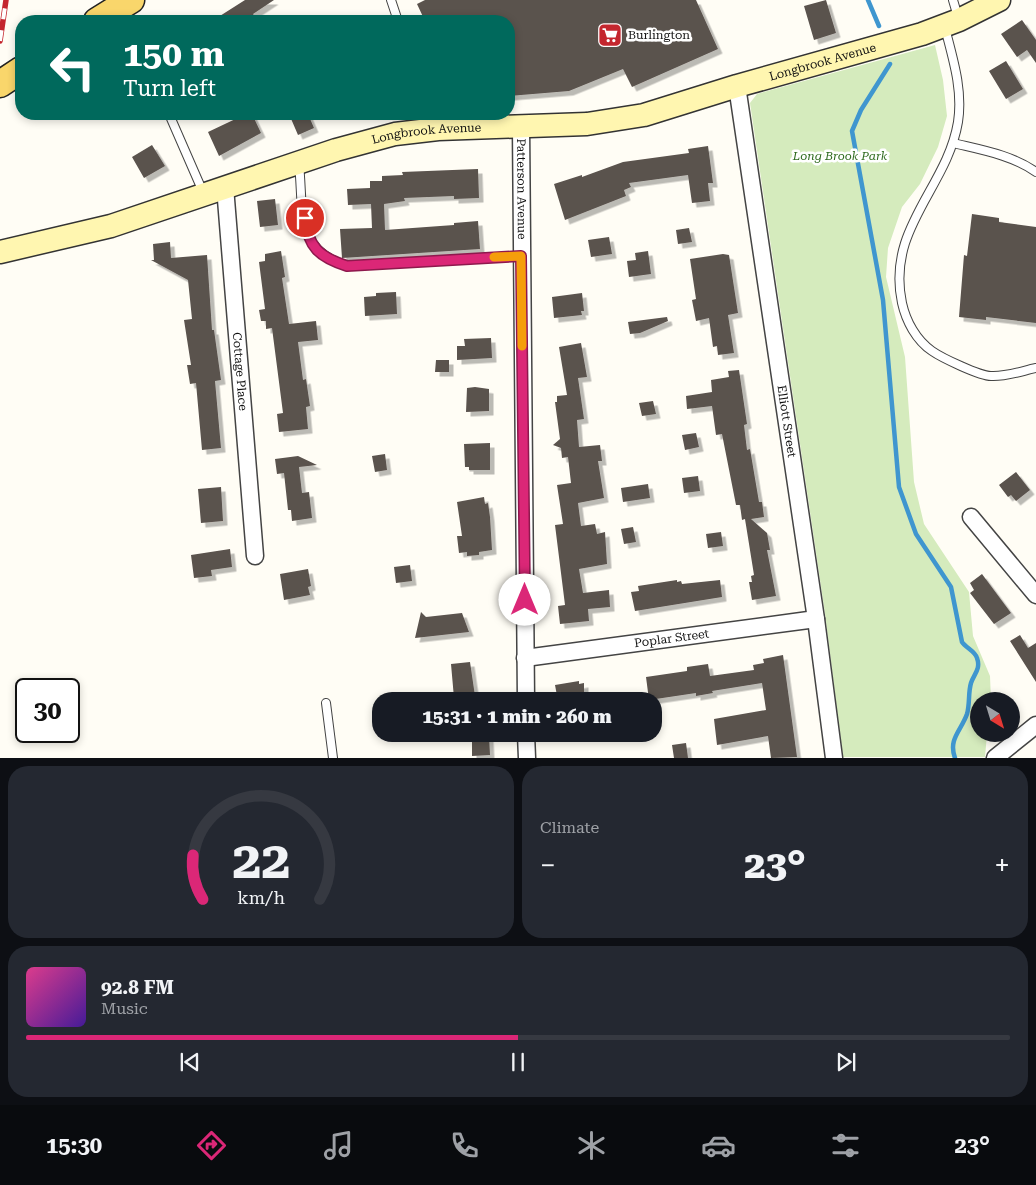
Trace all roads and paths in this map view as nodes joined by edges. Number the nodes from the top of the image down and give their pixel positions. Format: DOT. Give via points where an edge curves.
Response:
graph roads {
  1 [pos="131,0"];
  2 [pos="391,0"];
  3 [pos="999,0"];
  4 [pos="107,15"];
  5 [pos="396,15"];
  6 [pos="952,16"];
  7 [pos="15,74"];
  8 [pos="0,84"];
  9 [pos="737,86"];
  10 [pos="173,120"];
  11 [pos="521,127"];
  12 [pos="953,143"];
  13 [pos="298,162"];
  14 [pos="1036,172"];
  15 [pos="215,190"];
  16 [pos="0,252"];
  17 [pos="521,256"];
  18 [pos="1036,368"];
  19 [pos="972,517"];
  20 [pos="255,556"];
  21 [pos="1036,595"];
  22 [pos="816,619"];
  23 [pos="525,658"];
  24 [pos="526,692"];
  25 [pos="326,704"];
  26 [pos="1036,725"];
  27 [pos="526,742"];
  28 [pos="332,758"];
  29 [pos="527,758"];
  30 [pos="834,758"];
  31 [pos="995,758"];
  1 -- 4 [label="main road"];
  2 -- 5 [label="lane"];
  3 -- 6 [label="street, Longbrook Avenue"];
  6 -- 9 [label="street, Longbrook Avenue" via="922,34"];
  6 -- 12 [label="lane" via="960,100"];
  7 -- 8 [label="main road"];
  9 -- 11 [label="street, Longbrook Avenue" via="644,115 613,121"];
  9 -- 22 [label="street, Elliott Street"];
  10 -- 15 [label="lane"];
  11 -- 13 [label="street, Longbrook Avenue" via="437,126 370,140"];
  11 -- 17 [label="street, Patterson Avenue"];
  12 -- 14 [label="lane" via="994,152"];
  12 -- 18 [label="lane" via="910,226 903,251 899,271 906,317 928,348 941,358 990,376"];
  13 -- 15 [label="street, Longbrook Avenue"];
  13 -- 17 [label="lane" via="307,236 315,249 332,261 347,266"];
  15 -- 16 [label="street, Longbrook Avenue" via="88,233"];
  15 -- 20 [label="street, Cottage Place"];
  17 -- 23 [label="street, Patterson Avenue"];
  19 -- 21 [label="street"];
  22 -- 23 [label="street, Poplar Street"];
  22 -- 30 [label="street, Elliott Street"];
  23 -- 24 [label="street, Patterson Avenue"];
  25 -- 28 [label="lane"];
  26 -- 31 [label="street"];
  27 -- 29 [label="street"];
}
